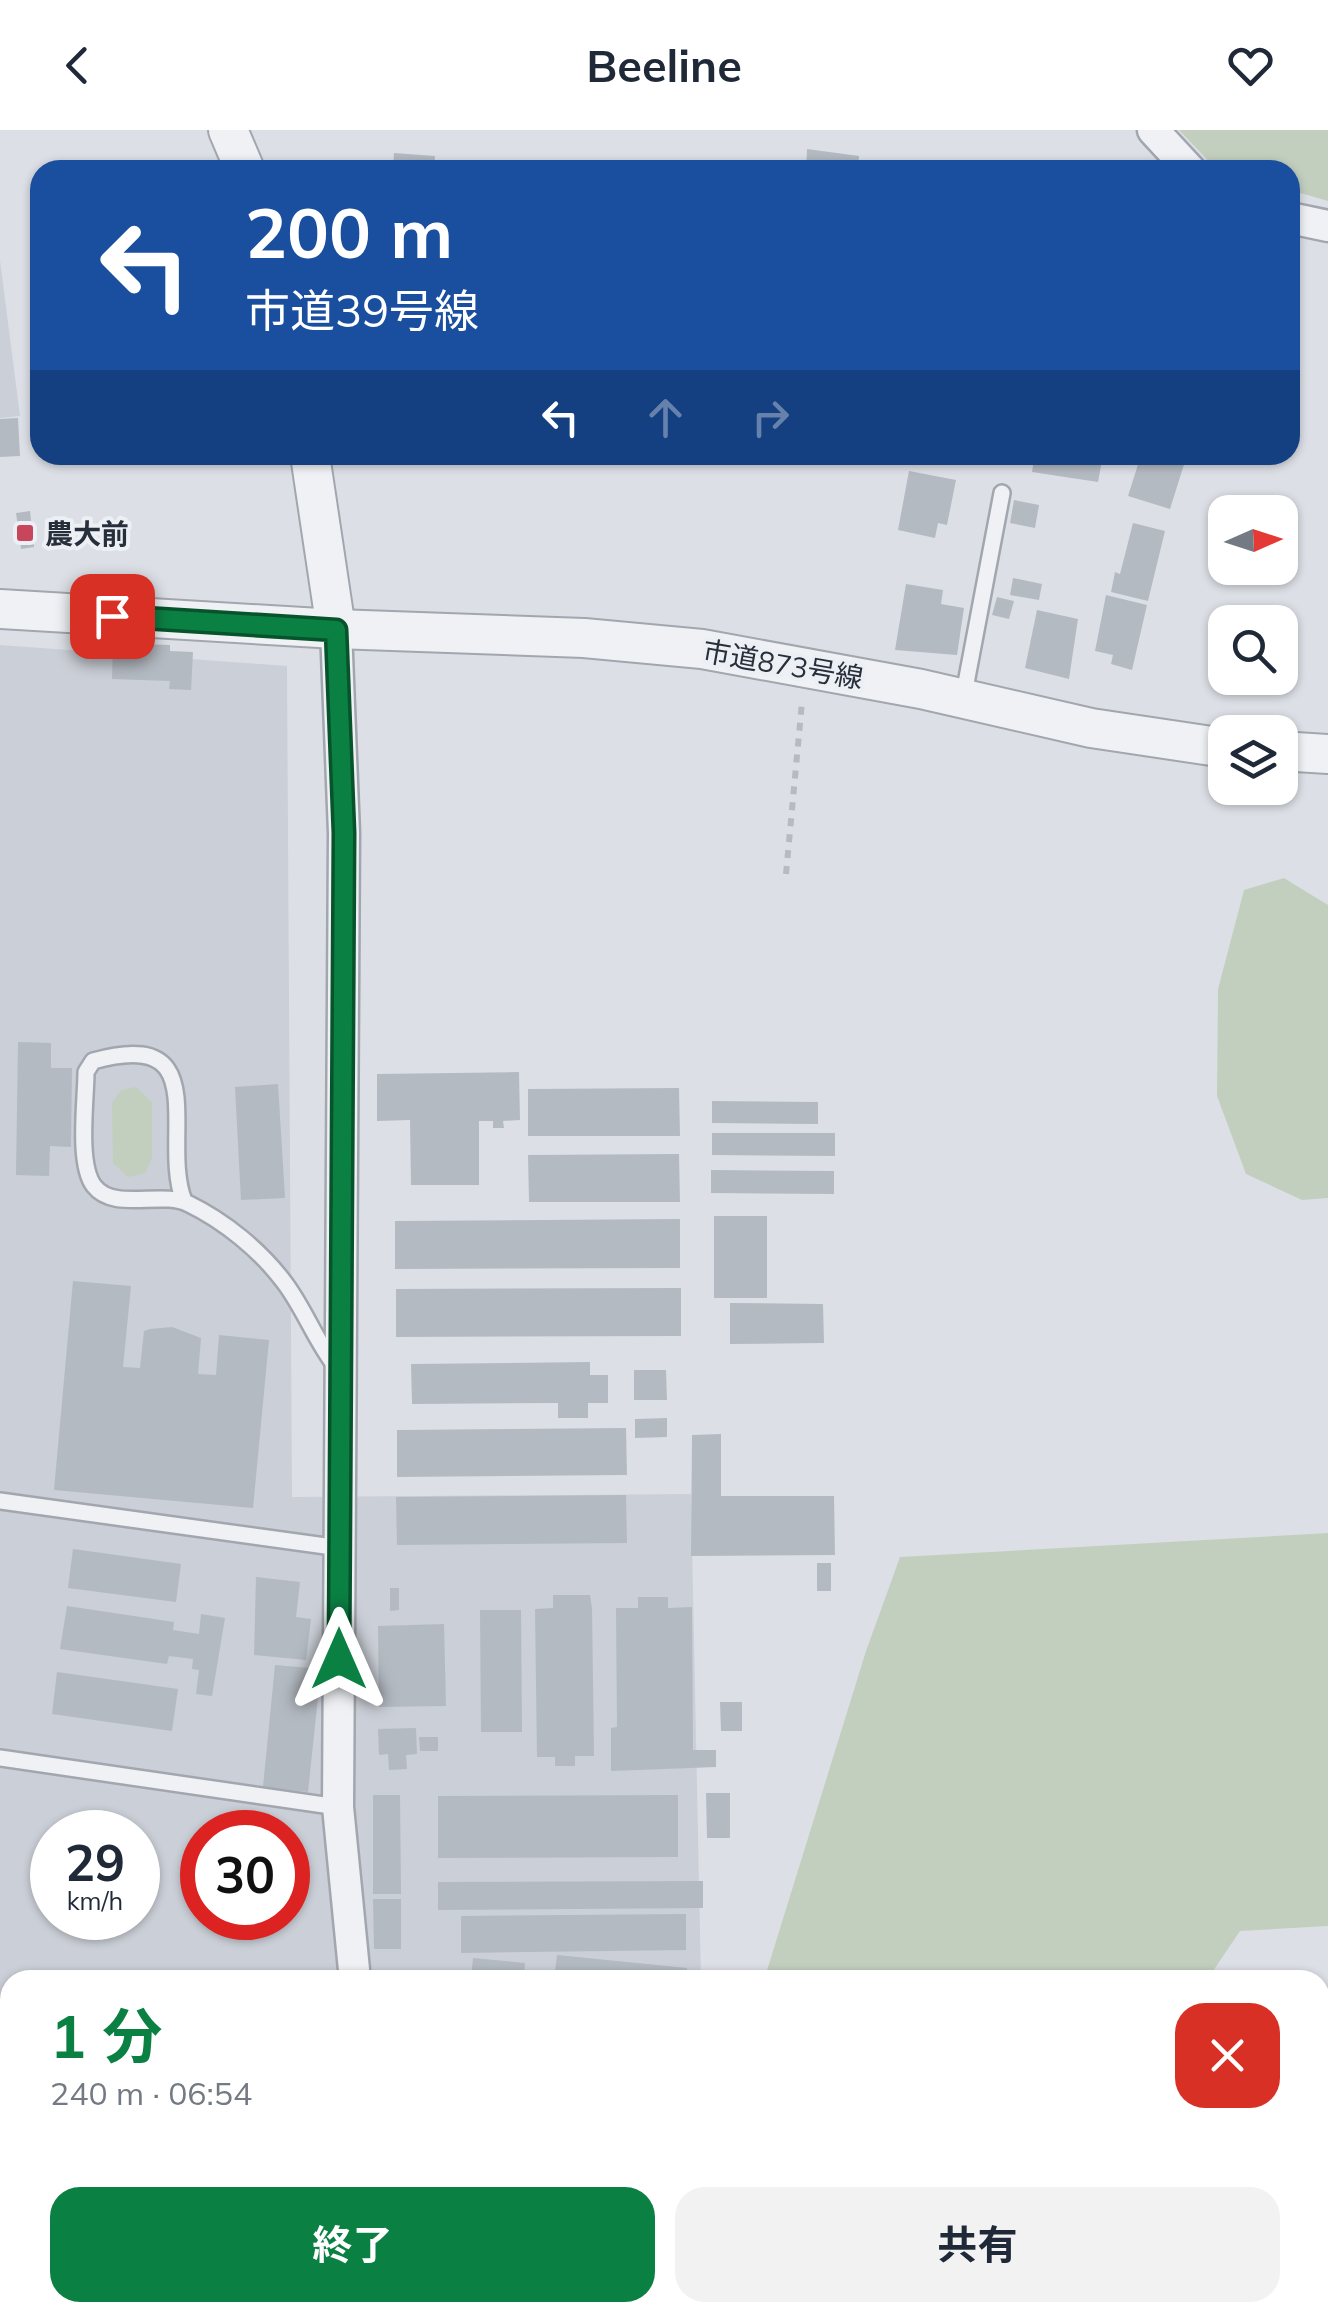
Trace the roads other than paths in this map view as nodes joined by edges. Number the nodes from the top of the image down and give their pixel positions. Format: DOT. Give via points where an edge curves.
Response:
graph roads {
  1 [pos="228,130"];
  2 [pos="1152,130"];
  3 [pos="241,160"];
  4 [pos="1180,160"];
  5 [pos="1300,220"];
  6 [pos="1328,226"];
  7 [pos="311,465"];
  8 [pos="1002,493"];
  9 [pos="0,609"];
  10 [pos="336,630"];
  11 [pos="963,699"];
  12 [pos="1208,745"];
  13 [pos="1298,752"];
  14 [pos="1328,754"];
  15 [pos="184,1201"];
  16 [pos="341,1374"];
  17 [pos="0,1501"];
  18 [pos="340,1548"];
  19 [pos="0,1758"];
  20 [pos="338,1807"];
  21 [pos="354,1970"];
  1 -- 3 [label="street"];
  2 -- 4 [label="street"];
  5 -- 6 [label="street"];
  7 -- 10 [label="street"];
  8 -- 11 [label="lane"];
  9 -- 10 [label="street, 市道873号線"];
  10 -- 11 [label="street, 市道873号線" via="702,649"];
  10 -- 16 [label="street" via="344,833"];
  11 -- 12 [label="street, 市道873号線"];
  13 -- 14 [label="street"];
  15 -- 15 [label="lane" via="107,1197 94,1187 84,1169 86,1072 94,1061 156,1056 166,1064 178,1107 177,1176"];
  15 -- 16 [label="lane" via="237,1234 284,1282"];
  16 -- 18 [label="street"];
  17 -- 18 [label="lane"];
  18 -- 20 [label="street"];
  19 -- 20 [label="lane"];
  20 -- 21 [label="street"];
}
